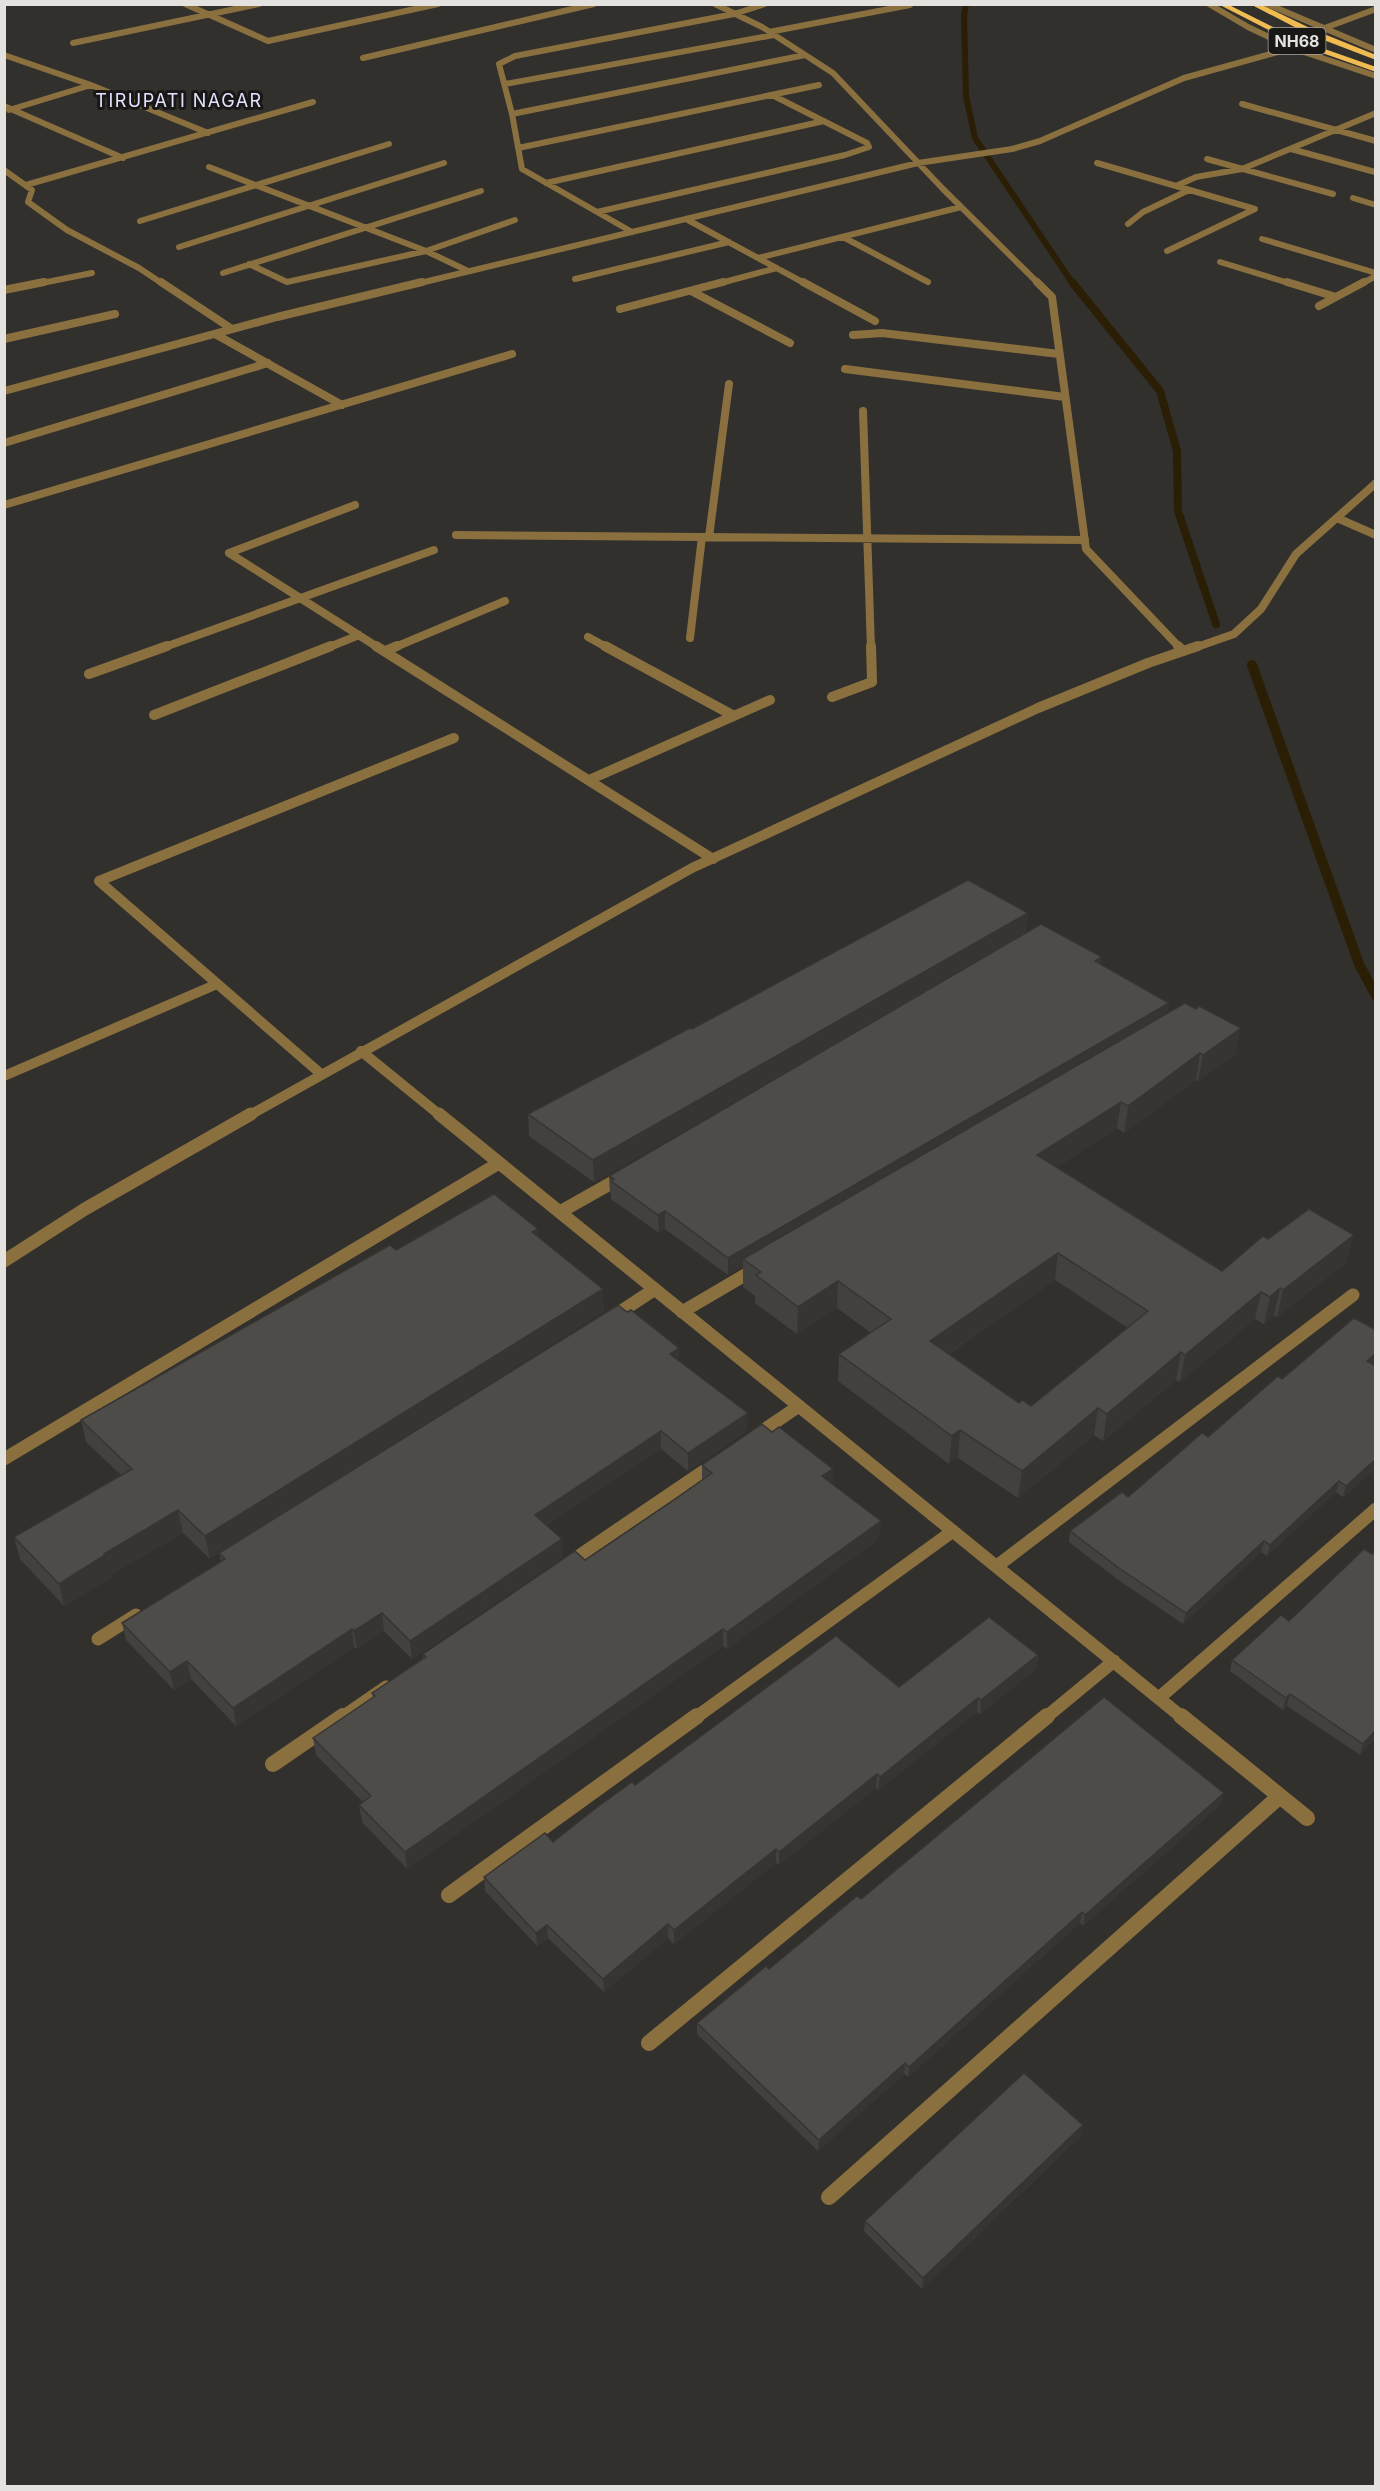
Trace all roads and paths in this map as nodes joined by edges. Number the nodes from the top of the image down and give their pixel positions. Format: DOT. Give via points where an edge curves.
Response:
graph roads {
  1 [pos="185,4"];
  2 [pos="259,4"];
  3 [pos="438,4"];
  4 [pos="594,4"];
  5 [pos="715,4"];
  6 [pos="765,4"];
  7 [pos="1209,4"];
  8 [pos="1221,4"];
  9 [pos="1253,4"];
  10 [pos="1267,4"];
  11 [pos="910,5"];
  12 [pos="1376,9"];
  13 [pos="734,14"];
  14 [pos="206,15"];
  15 [pos="1322,29"];
  16 [pos="771,33"];
  17 [pos="73,43"];
  18 [pos="1292,48"];
  19 [pos="1376,50"];
  20 [pos="4,55"];
  21 [pos="806,55"];
  22 [pos="363,58"];
  23 [pos="1376,58"];
  24 [pos="1376,70"];
  25 [pos="1376,76"];
  26 [pos="505,84"];
  27 [pos="91,85"];
  28 [pos="819,85"];
  29 [pos="772,94"];
  30 [pos="313,102"];
  31 [pos="1242,104"];
  32 [pos="7,109"];
  33 [pos="1376,113"];
  34 [pos="512,114"];
  35 [pos="824,121"];
  36 [pos="1336,130"];
  37 [pos="208,133"];
  38 [pos="1376,141"];
  39 [pos="389,144"];
  40 [pos="518,148"];
  41 [pos="1291,149"];
  42 [pos="123,158"];
  43 [pos="1207,159"];
  44 [pos="444,163"];
  45 [pos="918,163"];
  46 [pos="1097,163"];
  47 [pos="209,167"];
  48 [pos="1242,169"];
  49 [pos="4,170"];
  50 [pos="1375,172"];
  51 [pos="546,183"];
  52 [pos="26,185"];
  53 [pos="255,185"];
  54 [pos="1176,186"];
  55 [pos="481,190"];
  56 [pos="1189,190"];
  57 [pos="1333,194"];
  58 [pos="1353,198"];
  59 [pos="1376,205"];
  60 [pos="308,206"];
  61 [pos="961,207"];
  62 [pos="597,212"];
  63 [pos="686,219"];
  64 [pos="514,220"];
  65 [pos="140,221"];
  66 [pos="1128,224"];
  67 [pos="362,228"];
  68 [pos="632,232"];
  69 [pos="843,237"];
  70 [pos="1263,239"];
  71 [pos="729,242"];
  72 [pos="179,247"];
  73 [pos="1167,250"];
  74 [pos="426,251"];
  75 [pos="758,258"];
  76 [pos="1220,261"];
  77 [pos="249,264"];
  78 [pos="777,268"];
  79 [pos="468,271"];
  80 [pos="92,273"];
  81 [pos="223,273"];
  82 [pos="1375,276"];
  83 [pos="575,279"];
  84 [pos="928,282"];
  85 [pos="4,290"];
  86 [pos="691,291"];
  87 [pos="1336,297"];
  88 [pos="1318,306"];
  89 [pos="620,309"];
  90 [pos="115,314"];
  91 [pos="875,321"];
  92 [pos="232,329"];
  93 [pos="215,334"];
  94 [pos="853,335"];
  95 [pos="4,339"];
  96 [pos="790,344"];
  97 [pos="512,354"];
  98 [pos="1059,354"];
  99 [pos="268,363"];
  100 [pos="844,369"];
  101 [pos="729,384"];
  102 [pos="4,391"];
  103 [pos="1065,397"];
  104 [pos="342,405"];
  105 [pos="863,411"];
  106 [pos="4,443"];
  107 [pos="1376,483"];
  108 [pos="4,505"];
  109 [pos="355,505"];
  110 [pos="1336,518"];
  111 [pos="1376,535"];
  112 [pos="456,536"];
  113 [pos="705,537"];
  114 [pos="867,538"];
  115 [pos="1085,540"];
  116 [pos="434,550"];
  117 [pos="299,597"];
  118 [pos="505,601"];
  119 [pos="359,635"];
  120 [pos="588,638"];
  121 [pos="690,638"];
  122 [pos="385,651"];
  123 [pos="1183,651"];
  124 [pos="89,674"];
  125 [pos="832,697"];
  126 [pos="770,700"];
  127 [pos="154,716"];
  128 [pos="734,716"];
  129 [pos="454,738"];
  130 [pos="589,780"];
  131 [pos="713,858"];
  132 [pos="217,984"];
  133 [pos="361,1051"];
  134 [pos="321,1074"];
  135 [pos="4,1077"];
  136 [pos="499,1163"];
  137 [pos="632,1171"];
  138 [pos="560,1212"];
  139 [pos="4,1261"];
  140 [pos="763,1264"];
  141 [pos="655,1290"];
  142 [pos="1353,1295"];
  143 [pos="682,1312"];
  144 [pos="595,1328"];
  145 [pos="799,1406"];
  146 [pos="741,1446"];
  147 [pos="4,1459"];
  148 [pos="721,1459"];
  149 [pos="1376,1509"];
  150 [pos="953,1531"];
  151 [pos="997,1566"];
  152 [pos="555,1572"];
  153 [pos="148,1607"];
  154 [pos="98,1639"];
  155 [pos="1114,1661"];
  156 [pos="399,1678"];
  157 [pos="1159,1698"];
  158 [pos="273,1764"];
  159 [pos="1280,1796"];
  160 [pos="1307,1818"];
  161 [pos="449,1894"];
  162 [pos="649,2043"];
  163 [pos="829,2197"];
  1 -- 14 [label="street"];
  2 -- 14 [label="street"];
  3 -- 14 [label="street" via="268,41"];
  4 -- 22 [label="street"];
  5 -- 13 [label="street"];
  6 -- 13 [label="street"];
  7 -- 18 [label="street"];
  8 -- 24 [label="highway, NH68" via="1338,59"];
  9 -- 23 [label="highway, NH68"];
  10 -- 15 [label="street"];
  11 -- 16 [label="street"];
  12 -- 15 [label="street"];
  13 -- 16 [label="street"];
  13 -- 26 [label="street" via="515,56 499,64"];
  14 -- 17 [label="street"];
  15 -- 18 [label="street"];
  15 -- 19 [label="street"];
  16 -- 21 [label="street"];
  16 -- 26 [label="street"];
  18 -- 25 [label="street"];
  18 -- 45 [label="street" via="1184,78 1040,141"];
  20 -- 27 [label="street"];
  21 -- 34 [label="street"];
  21 -- 45 [label="street" via="834,73"];
  26 -- 34 [label="street"];
  27 -- 32 [label="street"];
  27 -- 37 [label="street"];
  28 -- 29 [label="street"];
  29 -- 35 [label="street"];
  29 -- 40 [label="street"];
  30 -- 37 [label="street"];
  31 -- 36 [label="street"];
  32 -- 42 [label="street"];
  33 -- 36 [label="street"];
  34 -- 40 [label="street"];
  35 -- 51 [label="street"];
  35 -- 62 [label="street" via="869,147"];
  36 -- 38 [label="street"];
  36 -- 41 [label="street"];
  37 -- 42 [label="street"];
  39 -- 53 [label="street"];
  40 -- 51 [label="street" via="522,169"];
  41 -- 48 [label="street"];
  41 -- 50 [label="street"];
  42 -- 52 [label="street"];
  43 -- 48 [label="street"];
  44 -- 60 [label="street"];
  45 -- 61 [label="street"];
  45 -- 63 [label="street"];
  46 -- 54 [label="street"];
  47 -- 53 [label="street"];
  48 -- 54 [label="street" via="1196,177"];
  48 -- 57 [label="street"];
  49 -- 52 [label="street"];
  51 -- 62 [label="street"];
  52 -- 92 [label="street" via="33,190 28,202 68,230 139,268"];
  53 -- 60 [label="street"];
  53 -- 65 [label="street"];
  54 -- 56 [label="street"];
  55 -- 67 [label="street"];
  56 -- 66 [label="street" via="1143,212"];
  56 -- 73 [label="street" via="1255,209"];
  58 -- 59 [label="street"];
  60 -- 67 [label="street"];
  60 -- 72 [label="street"];
  61 -- 69 [label="street"];
  61 -- 98 [label="street" via="1052,297"];
  62 -- 68 [label="street"];
  63 -- 68 [label="street"];
  63 -- 71 [label="street"];
  64 -- 74 [label="street"];
  67 -- 74 [label="street"];
  67 -- 77 [label="street"];
  68 -- 79 [label="street"];
  69 -- 75 [label="street"];
  69 -- 84 [label="street"];
  70 -- 82 [label="street"];
  71 -- 75 [label="street"];
  71 -- 83 [label="street"];
  74 -- 77 [label="street" via="286,282"];
  74 -- 79 [label="street"];
  75 -- 78 [label="street"];
  76 -- 87 [label="street"];
  77 -- 81 [label="street"];
  78 -- 86 [label="street"];
  78 -- 91 [label="street"];
  79 -- 92 [label="street"];
  80 -- 85 [label="street"];
  82 -- 87 [label="street"];
  86 -- 89 [label="street"];
  86 -- 96 [label="street"];
  87 -- 88 [label="street"];
  90 -- 95 [label="street"];
  92 -- 93 [label="street"];
  93 -- 99 [label="street"];
  93 -- 102 [label="street"];
  94 -- 98 [label="street" via="882,333"];
  97 -- 104 [label="street"];
  98 -- 103 [label="street"];
  99 -- 104 [label="street"];
  99 -- 106 [label="street"];
  100 -- 103 [label="street"];
  101 -- 113 [label="street"];
  103 -- 115 [label="street"];
  104 -- 108 [label="street"];
  105 -- 114 [label="street"];
  107 -- 110 [label="street"];
  109 -- 117 [label="street" via="229,553"];
  110 -- 111 [label="street"];
  110 -- 123 [label="street" via="1296,554 1261,609 1234,634"];
  112 -- 113 [label="street"];
  113 -- 114 [label="street"];
  113 -- 121 [label="street"];
  114 -- 115 [label="street"];
  114 -- 125 [label="street" via="872,682"];
  115 -- 123 [label="street" via="1086,549"];
  116 -- 117 [label="street"];
  117 -- 119 [label="street"];
  117 -- 124 [label="street"];
  118 -- 122 [label="street"];
  119 -- 122 [label="street"];
  119 -- 127 [label="street"];
  120 -- 128 [label="street"];
  122 -- 130 [label="street"];
  123 -- 131 [label="street" via="1038,708"];
  126 -- 128 [label="street"];
  128 -- 130 [label="street"];
  129 -- 132 [label="street" via="99,881"];
  130 -- 131 [label="street"];
  131 -- 133 [label="street"];
  132 -- 134 [label="street"];
  132 -- 135 [label="street"];
  133 -- 134 [label="street"];
  133 -- 136 [label="street"];
  134 -- 139 [label="street" via="85,1209"];
  136 -- 138 [label="street"];
  136 -- 147 [label="street"];
  137 -- 138 [label="street"];
  138 -- 141 [label="street"];
  140 -- 143 [label="street"];
  141 -- 143 [label="street"];
  141 -- 144 [label="street"];
  142 -- 151 [label="street"];
  143 -- 145 [label="street"];
  145 -- 146 [label="street"];
  145 -- 150 [label="street"];
  148 -- 152 [label="street"];
  149 -- 157 [label="street"];
  150 -- 151 [label="street"];
  150 -- 161 [label="street"];
  151 -- 155 [label="street"];
  153 -- 154 [label="street"];
  155 -- 157 [label="street"];
  155 -- 162 [label="street"];
  156 -- 158 [label="street"];
  157 -- 159 [label="street"];
  159 -- 160 [label="street"];
  159 -- 163 [label="street"];
}
